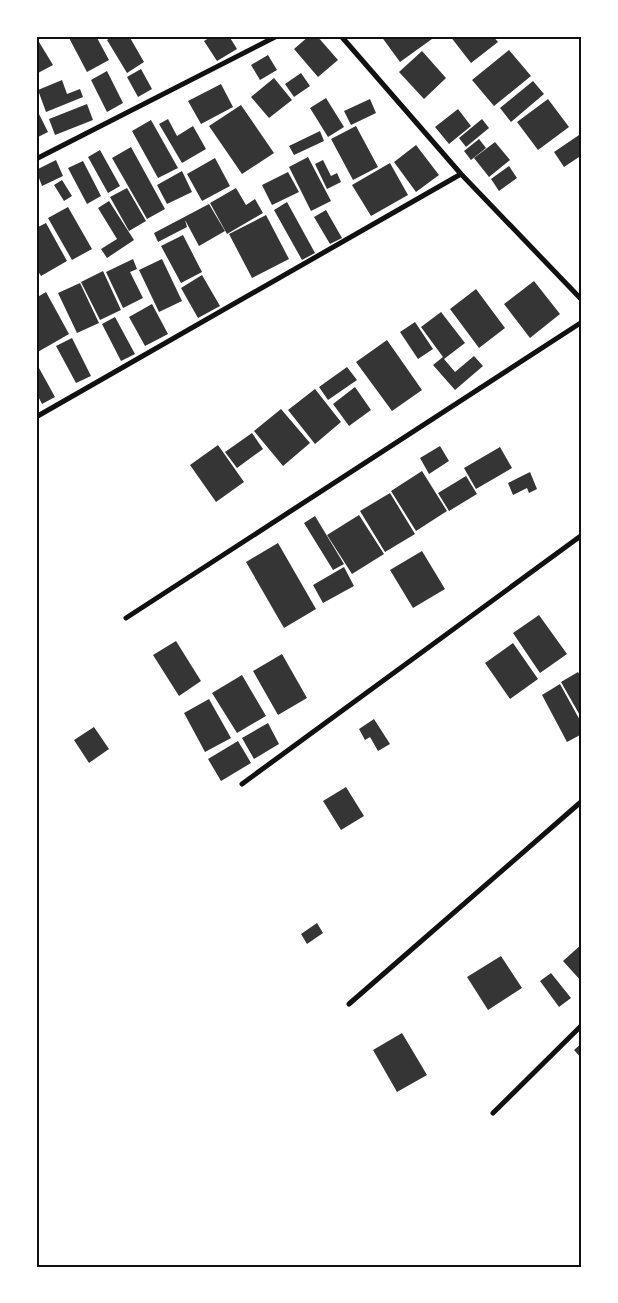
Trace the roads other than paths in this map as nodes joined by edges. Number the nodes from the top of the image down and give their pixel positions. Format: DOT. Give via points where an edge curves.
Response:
graph roads {
  1 [pos="277,36"];
  2 [pos="341,36"];
  3 [pos="36,159"];
  4 [pos="461,174"];
  5 [pos="582,300"];
  6 [pos="582,322"];
  7 [pos="36,418"];
  8 [pos="582,535"];
  9 [pos="126,618"];
  10 [pos="242,784"];
  11 [pos="582,801"];
  12 [pos="349,1004"];
  13 [pos="582,1025"];
  14 [pos="493,1113"];
  1 -- 3 [label="street"];
  2 -- 4 [label="street"];
  4 -- 5 [label="street"];
  4 -- 7 [label="street"];
  6 -- 9 [label="street"];
  8 -- 10 [label="street"];
  11 -- 12 [label="street"];
  13 -- 14 [label="street"];
}
